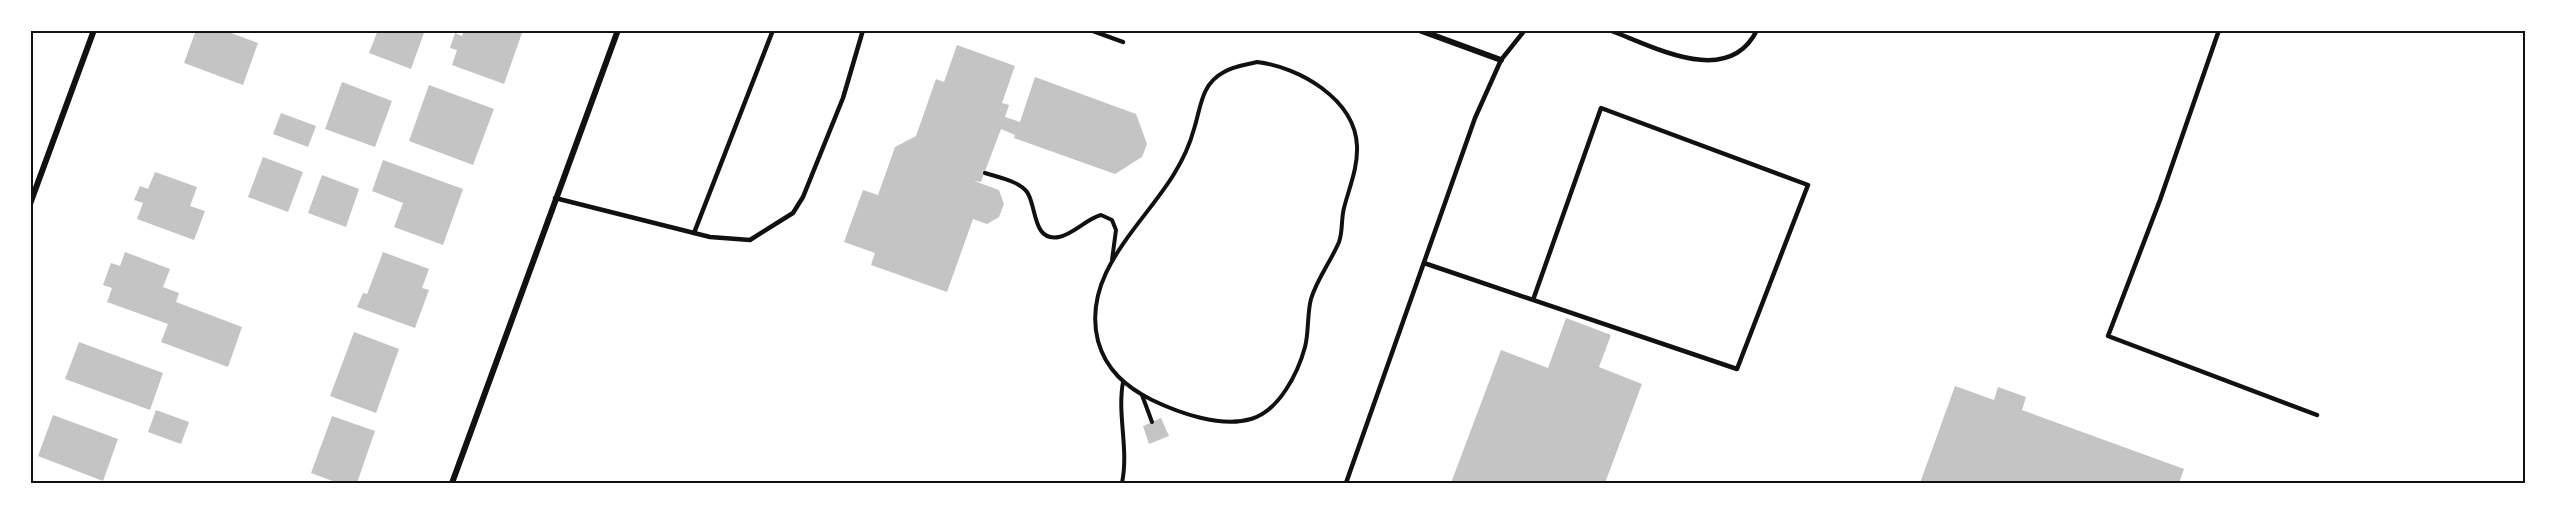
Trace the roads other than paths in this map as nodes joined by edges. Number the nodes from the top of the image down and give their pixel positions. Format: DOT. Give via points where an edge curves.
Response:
graph roads {
  1 [pos="94,30"];
  2 [pos="618,30"];
  3 [pos="773,30"];
  4 [pos="863,30"];
  5 [pos="1090,30"];
  6 [pos="1419,30"];
  7 [pos="1525,30"];
  8 [pos="1609,30"];
  9 [pos="1757,30"];
  10 [pos="2219,30"];
  11 [pos="1123,42"];
  12 [pos="1501,60"];
  13 [pos="555,198"];
  14 [pos="30,204"];
  15 [pos="694,233"];
  16 [pos="1424,263"];
  17 [pos="1533,300"];
  18 [pos="2317,415"];
  19 [pos="452,483"];
  20 [pos="1346,483"];
  1 -- 14 [label="street"];
  2 -- 13 [label="street"];
  3 -- 15 [label="lane"];
  4 -- 15 [label="lane" via="843,98 793,213 750,240"];
  5 -- 11 [label="lane"];
  6 -- 12 [label="street"];
  7 -- 12 [label="lane"];
  8 -- 9 [label="lane" via="1690,60 1712,62 1735,55"];
  10 -- 18 [label="lane" via="2108,336"];
  12 -- 16 [label="lane" via="1475,118"];
  13 -- 15 [label="lane"];
  13 -- 19 [label="street"];
  16 -- 17 [label="lane"];
  16 -- 20 [label="lane"];
  17 -- 17 [label="lane" via="1737,369 1808,185 1601,108"];
}
